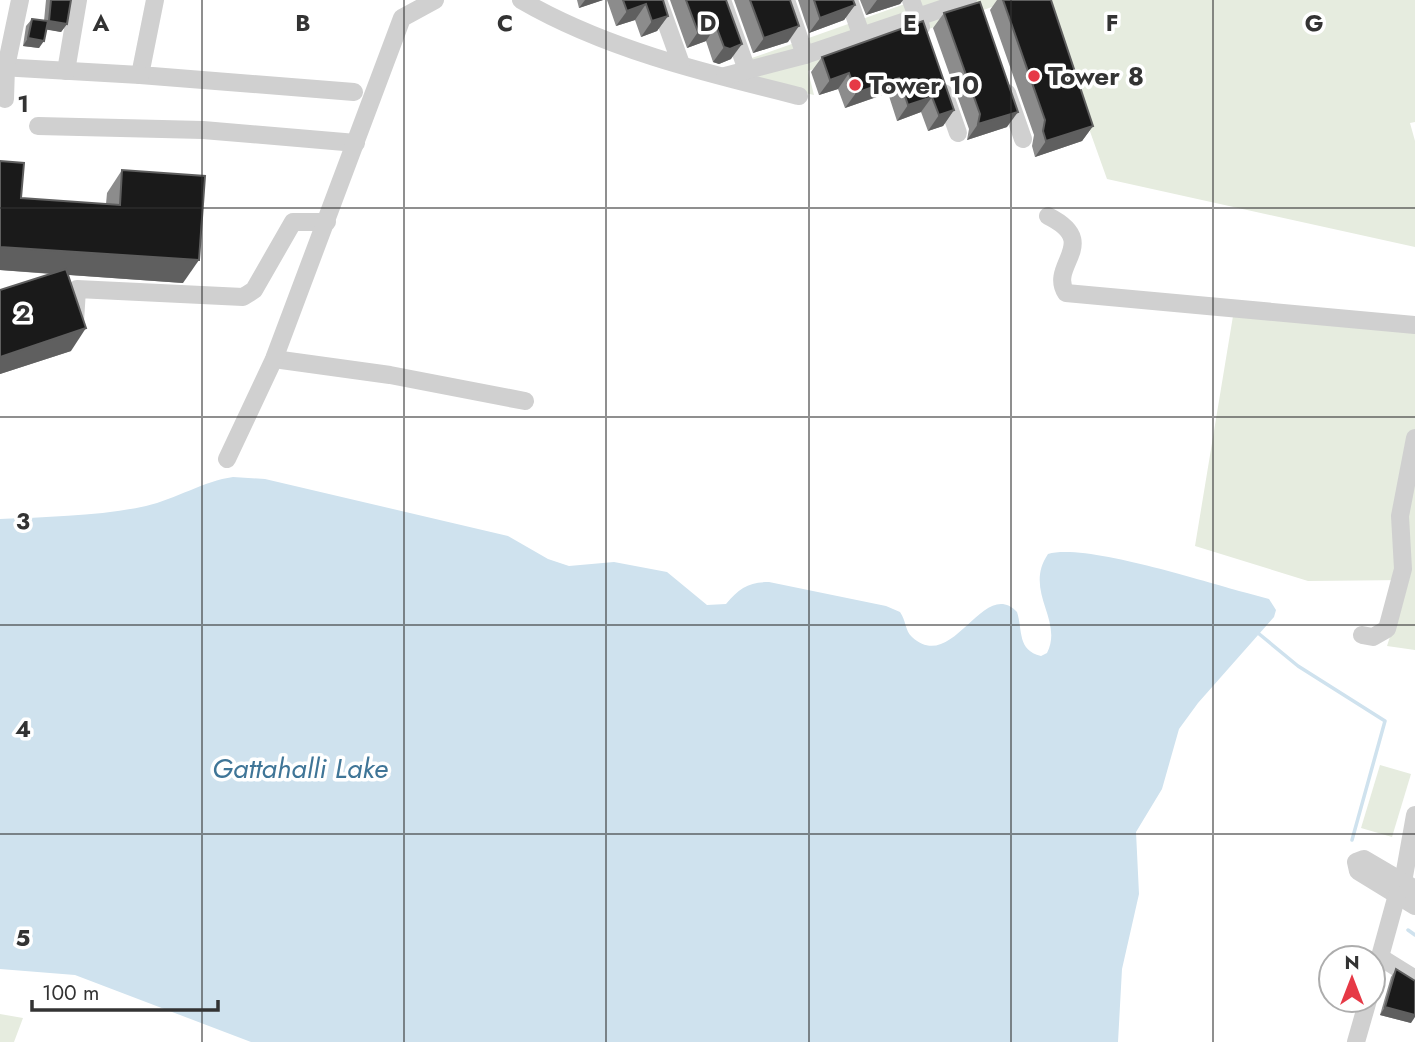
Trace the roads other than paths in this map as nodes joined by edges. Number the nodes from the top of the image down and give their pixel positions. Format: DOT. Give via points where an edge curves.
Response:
graph roads {
  1 [pos="20,0"];
  2 [pos="78,0"];
  3 [pos="155,0"];
  4 [pos="435,0"];
  5 [pos="521,0"];
  6 [pos="657,0"];
  7 [pos="722,0"];
  8 [pos="786,0"];
  9 [pos="849,0"];
  10 [pos="911,0"];
  11 [pos="975,4"];
  12 [pos="917,18"];
  13 [pos="862,37"];
  14 [pos="926,43"];
  15 [pos="806,55"];
  16 [pos="681,64"];
  17 [pos="3,67"];
  18 [pos="747,70"];
  19 [pos="65,71"];
  20 [pos="140,75"];
  21 [pos="1002,76"];
  22 [pos="722,77"];
  23 [pos="940,82"];
  24 [pos="354,92"];
  25 [pos="799,96"];
  26 [pos="5,99"];
  27 [pos="38,126"];
  28 [pos="958,132"];
  29 [pos="1023,139"];
  30 [pos="356,144"];
  31 [pos="1048,216"];
  32 [pos="327,222"];
  33 [pos="1415,325"];
  34 [pos="75,330"];
  35 [pos="274,359"];
  36 [pos="525,401"];
  37 [pos="1415,438"];
  38 [pos="228,459"];
  39 [pos="1362,635"];
  40 [pos="1415,815"];
  41 [pos="1405,889"];
  42 [pos="1415,906"];
  43 [pos="1385,944"];
  44 [pos="1387,961"];
  45 [pos="1415,979"];
  46 [pos="1364,1014"];
  47 [pos="1356,1042"];
  1 -- 17 [label="street"];
  2 -- 19 [label="street"];
  3 -- 20 [label="street"];
  4 -- 30 [label="street" via="402,18"];
  5 -- 16 [label="street" via="553,18"];
  6 -- 16 [label="street"];
  7 -- 18 [label="street"];
  8 -- 15 [label="street"];
  9 -- 13 [label="street"];
  10 -- 12 [label="street"];
  11 -- 12 [label="street"];
  12 -- 13 [label="street"];
  12 -- 14 [label="street"];
  13 -- 15 [label="street"];
  15 -- 18 [label="street"];
  16 -- 22 [label="street"];
  17 -- 19 [label="street"];
  17 -- 26 [label="street"];
  18 -- 22 [label="street"];
  19 -- 20 [label="street"];
  20 -- 24 [label="street"];
  21 -- 29 [label="street"];
  22 -- 25 [label="street"];
  23 -- 28 [label="street"];
  27 -- 30 [label="street" via="203,130"];
  30 -- 32 [label="street"];
  31 -- 33 [label="street" via="1067,225 1072,233 1062,285 1066,293"];
  32 -- 34 [label="street" via="293,222 254,290 243,297 77,289"];
  32 -- 35 [label="street"];
  35 -- 36 [label="street"];
  35 -- 38 [label="street"];
  37 -- 39 [label="street" via="1400,516 1403,569 1387,629 1373,637"];
  40 -- 41 [label="street"];
  41 -- 42 [label="street"];
  41 -- 43 [label="street"];
  44 -- 45 [label="street"];
  46 -- 47 [label="street"];
}
